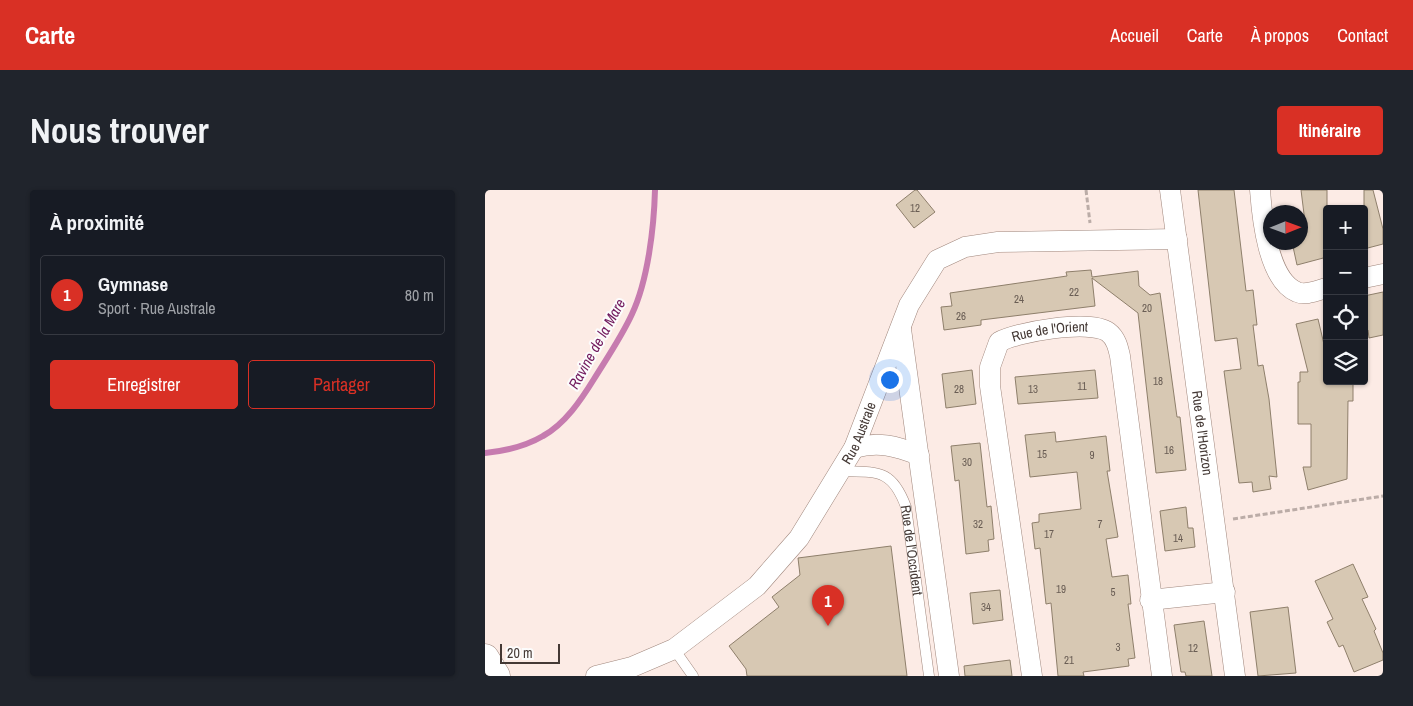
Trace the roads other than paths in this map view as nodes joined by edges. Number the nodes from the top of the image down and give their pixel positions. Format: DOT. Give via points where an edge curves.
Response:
graph roads {
  1 [pos="1170,190"];
  2 [pos="1260,190"];
  3 [pos="1177,239"];
  4 [pos="1383,274"];
  5 [pos="1368,277"];
  6 [pos="1323,289"];
  7 [pos="901,328"];
  8 [pos="854,448"];
  9 [pos="919,455"];
  10 [pos="841,471"];
  11 [pos="1225,592"];
  12 [pos="1150,600"];
  13 [pos="674,649"];
  14 [pos="485,658"];
  15 [pos="635,671"];
  16 [pos="496,676"];
  17 [pos="596,676"];
  18 [pos="693,676"];
  19 [pos="929,676"];
  20 [pos="949,676"];
  21 [pos="1032,676"];
  22 [pos="1162,676"];
  23 [pos="1235,676"];
  1 -- 3 [label="street, Rue de l'Horizon"];
  2 -- 6 [label="street" via="1269,253 1289,288 1298,293"];
  3 -- 7 [label="street, Rue Australe" via="998,242 965,247 937,260 909,305"];
  3 -- 11 [label="street, Rue de l'Horizon"];
  4 -- 5 [label="street"];
  7 -- 8 [label="street, Rue Australe"];
  7 -- 9 [label="street, Rue de l'Occident"];
  8 -- 9 [label="street" via="883,444"];
  8 -- 10 [label="street, Rue Australe"];
  9 -- 20 [label="street, Rue de l'Occident"];
  10 -- 13 [label="street, Rue Australe" via="799,538 757,586"];
  10 -- 19 [label="lane, Rue de l'Occident" via="879,472 890,478 900,491 906,507"];
  11 -- 12 [label="street"];
  11 -- 23 [label="street, Rue de l'Horizon"];
  12 -- 21 [label="street, Rue de l'Orient" via="1116,341 1108,332 1084,326 1011,336 999,342 990,367 990,386"];
  12 -- 22 [label="street, Rue de l'Orient"];
  13 -- 15 [label="street, Rue Australe"];
  13 -- 18 [label="lane"];
  14 -- 16 [label="street"];
  15 -- 17 [label="street, Rue Australe"];
}
